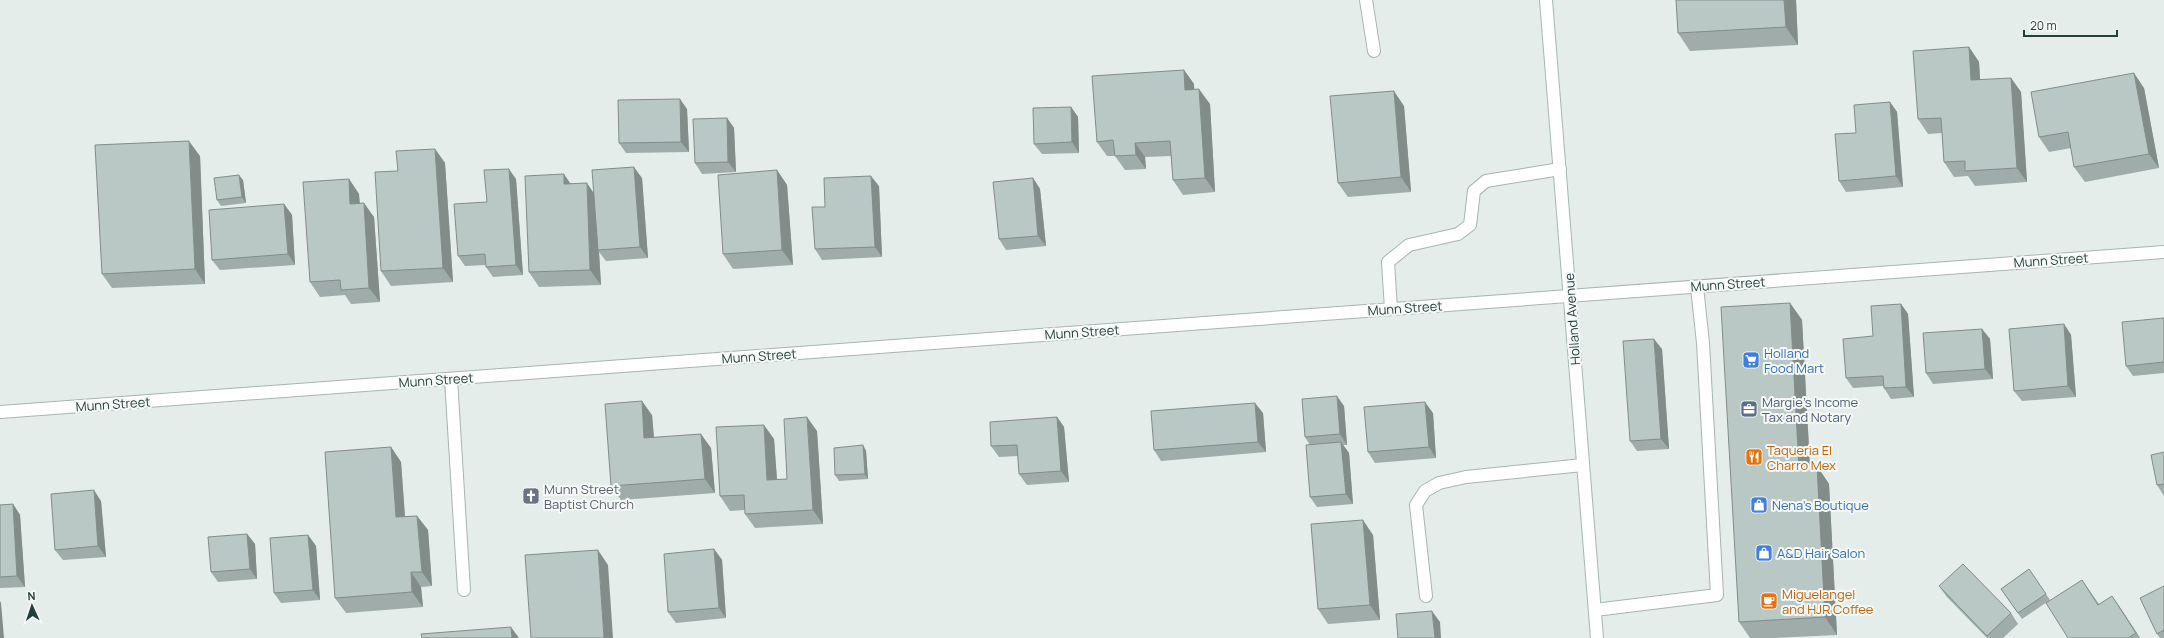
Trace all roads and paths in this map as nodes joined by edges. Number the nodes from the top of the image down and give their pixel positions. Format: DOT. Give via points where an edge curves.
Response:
graph roads {
  1 [pos="1366,0"];
  2 [pos="1546,0"];
  3 [pos="1374,51"];
  4 [pos="1560,169"];
  5 [pos="2164,252"];
  6 [pos="1697,286"];
  7 [pos="1570,296"];
  8 [pos="1391,309"];
  9 [pos="451,379"];
  10 [pos="0,412"];
  11 [pos="1583,465"];
  12 [pos="464,590"];
  13 [pos="1426,596"];
  14 [pos="1595,610"];
  15 [pos="1597,638"];
  1 -- 3 [label="street"];
  2 -- 4 [label="street, Holland Avenue"];
  4 -- 7 [label="street, Holland Avenue"];
  4 -- 8 [label="street" via="1486,181 1474,191 1470,225 1458,234 1409,245 1388,262"];
  5 -- 6 [label="street, Munn Street"];
  6 -- 7 [label="street, Munn Street"];
  6 -- 14 [label="street" via="1703,343 1717,595"];
  7 -- 8 [label="street, Munn Street"];
  7 -- 11 [label="street, Holland Avenue"];
  8 -- 9 [label="street, Munn Street"];
  9 -- 10 [label="street, Munn Street"];
  9 -- 12 [label="street"];
  11 -- 13 [label="street" via="1466,477 1439,483 1425,491 1416,505"];
  11 -- 14 [label="street, Holland Avenue"];
  14 -- 15 [label="street, Holland Avenue"];
}
